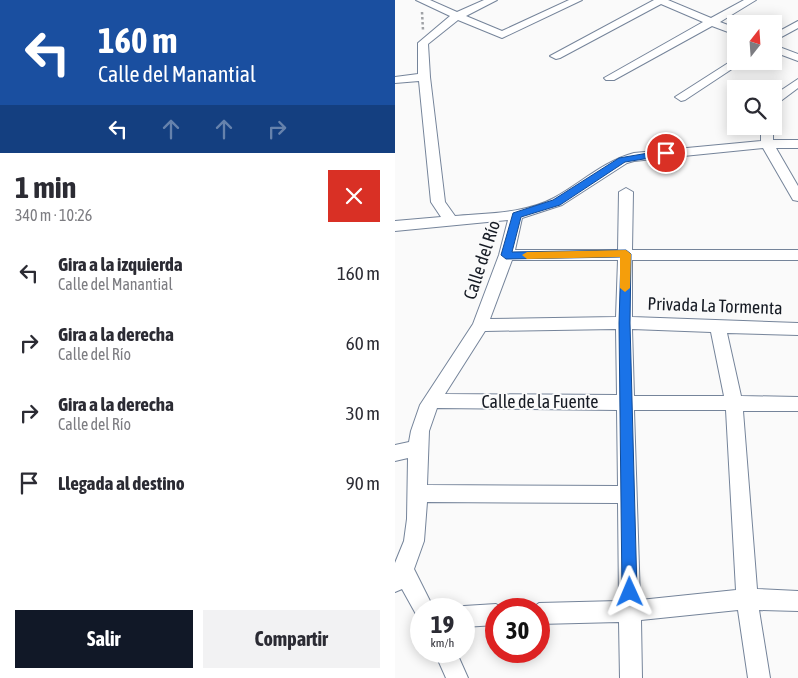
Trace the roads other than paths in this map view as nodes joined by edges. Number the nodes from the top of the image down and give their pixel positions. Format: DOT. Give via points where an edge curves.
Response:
graph roads {
  1 [pos="421,0"];
  2 [pos="492,0"];
  3 [pos="577,0"];
  4 [pos="661,0"];
  5 [pos="751,0"];
  6 [pos="457,16"];
  7 [pos="711,22"];
  8 [pos="798,24"];
  9 [pos="727,28"];
  10 [pos="783,33"];
  11 [pos="783,52"];
  12 [pos="556,56"];
  13 [pos="798,58"];
  14 [pos="727,67"];
  15 [pos="424,78"];
  16 [pos="610,78"];
  17 [pos="395,80"];
  18 [pos="798,82"];
  19 [pos="782,94"];
  20 [pos="681,97"];
  21 [pos="767,135"];
  22 [pos="767,144"];
  23 [pos="794,145"];
  24 [pos="625,192"];
  25 [pos="798,197"];
  26 [pos="516,215"];
  27 [pos="451,220"];
  28 [pos="395,226"];
  29 [pos="626,254"];
  30 [pos="506,255"];
  31 [pos="798,255"];
  32 [pos="624,323"];
  33 [pos="480,325"];
  34 [pos="718,326"];
  35 [pos="798,329"];
  36 [pos="433,401"];
  37 [pos="625,402"];
  38 [pos="734,403"];
  39 [pos="798,404"];
  40 [pos="419,447"];
  41 [pos="395,453"];
  42 [pos="418,493"];
  43 [pos="627,495"];
  44 [pos="399,576"];
  45 [pos="415,598"];
  46 [pos="747,599"];
  47 [pos="798,601"];
  48 [pos="630,611"];
  49 [pos="550,614"];
  50 [pos="450,663"];
  51 [pos="457,678"];
  52 [pos="631,678"];
  53 [pos="759,678"];
  1 -- 6 [label="street"];
  2 -- 6 [label="street"];
  3 -- 6 [label="street" via="507,34 499,34"];
  4 -- 7 [label="street"];
  4 -- 12 [label="street"];
  5 -- 7 [label="street"];
  6 -- 15 [label="street" via="423,43"];
  7 -- 9 [label="street"];
  7 -- 16 [label="street"];
  8 -- 10 [label="street"];
  11 -- 13 [label="street"];
  14 -- 20 [label="street"];
  15 -- 17 [label="street"];
  15 -- 27 [label="street" via="438,202"];
  18 -- 19 [label="street"];
  21 -- 22 [label="street"];
  22 -- 23 [label="street, Calle del Río"];
  22 -- 25 [label="street"];
  22 -- 26 [label="street, Calle del Río" via="633,156 557,202"];
  24 -- 29 [label="street"];
  26 -- 27 [label="street"];
  26 -- 30 [label="street, Calle del Río"];
  27 -- 28 [label="street"];
  29 -- 30 [label="street"];
  29 -- 31 [label="street"];
  29 -- 32 [label="street"];
  30 -- 33 [label="street, Calle del Río"];
  32 -- 33 [label="street, Privada La Tormenta"];
  32 -- 34 [label="street, Privada La Tormenta"];
  32 -- 37 [label="street"];
  33 -- 36 [label="street, Calle del Río"];
  34 -- 35 [label="street, Privada La Tormenta"];
  34 -- 38 [label="street"];
  36 -- 37 [label="street, Calle de la Fuente"];
  36 -- 40 [label="street, Calle del Río" via="422,422"];
  37 -- 38 [label="street, Calle de la Fuente"];
  37 -- 43 [label="street"];
  38 -- 39 [label="street, Calle de la Fuente"];
  38 -- 46 [label="street"];
  40 -- 41 [label="street"];
  40 -- 42 [label="street, Calle del Río"];
  42 -- 43 [label="street"];
  42 -- 44 [label="street, Calle del Río" via="415,540 410,558"];
  43 -- 48 [label="street"];
  44 -- 45 [label="street"];
  46 -- 47 [label="street"];
  46 -- 48 [label="street"];
  46 -- 53 [label="street"];
  48 -- 49 [label="street"];
  48 -- 52 [label="street"];
  50 -- 51 [label="street"];
}
